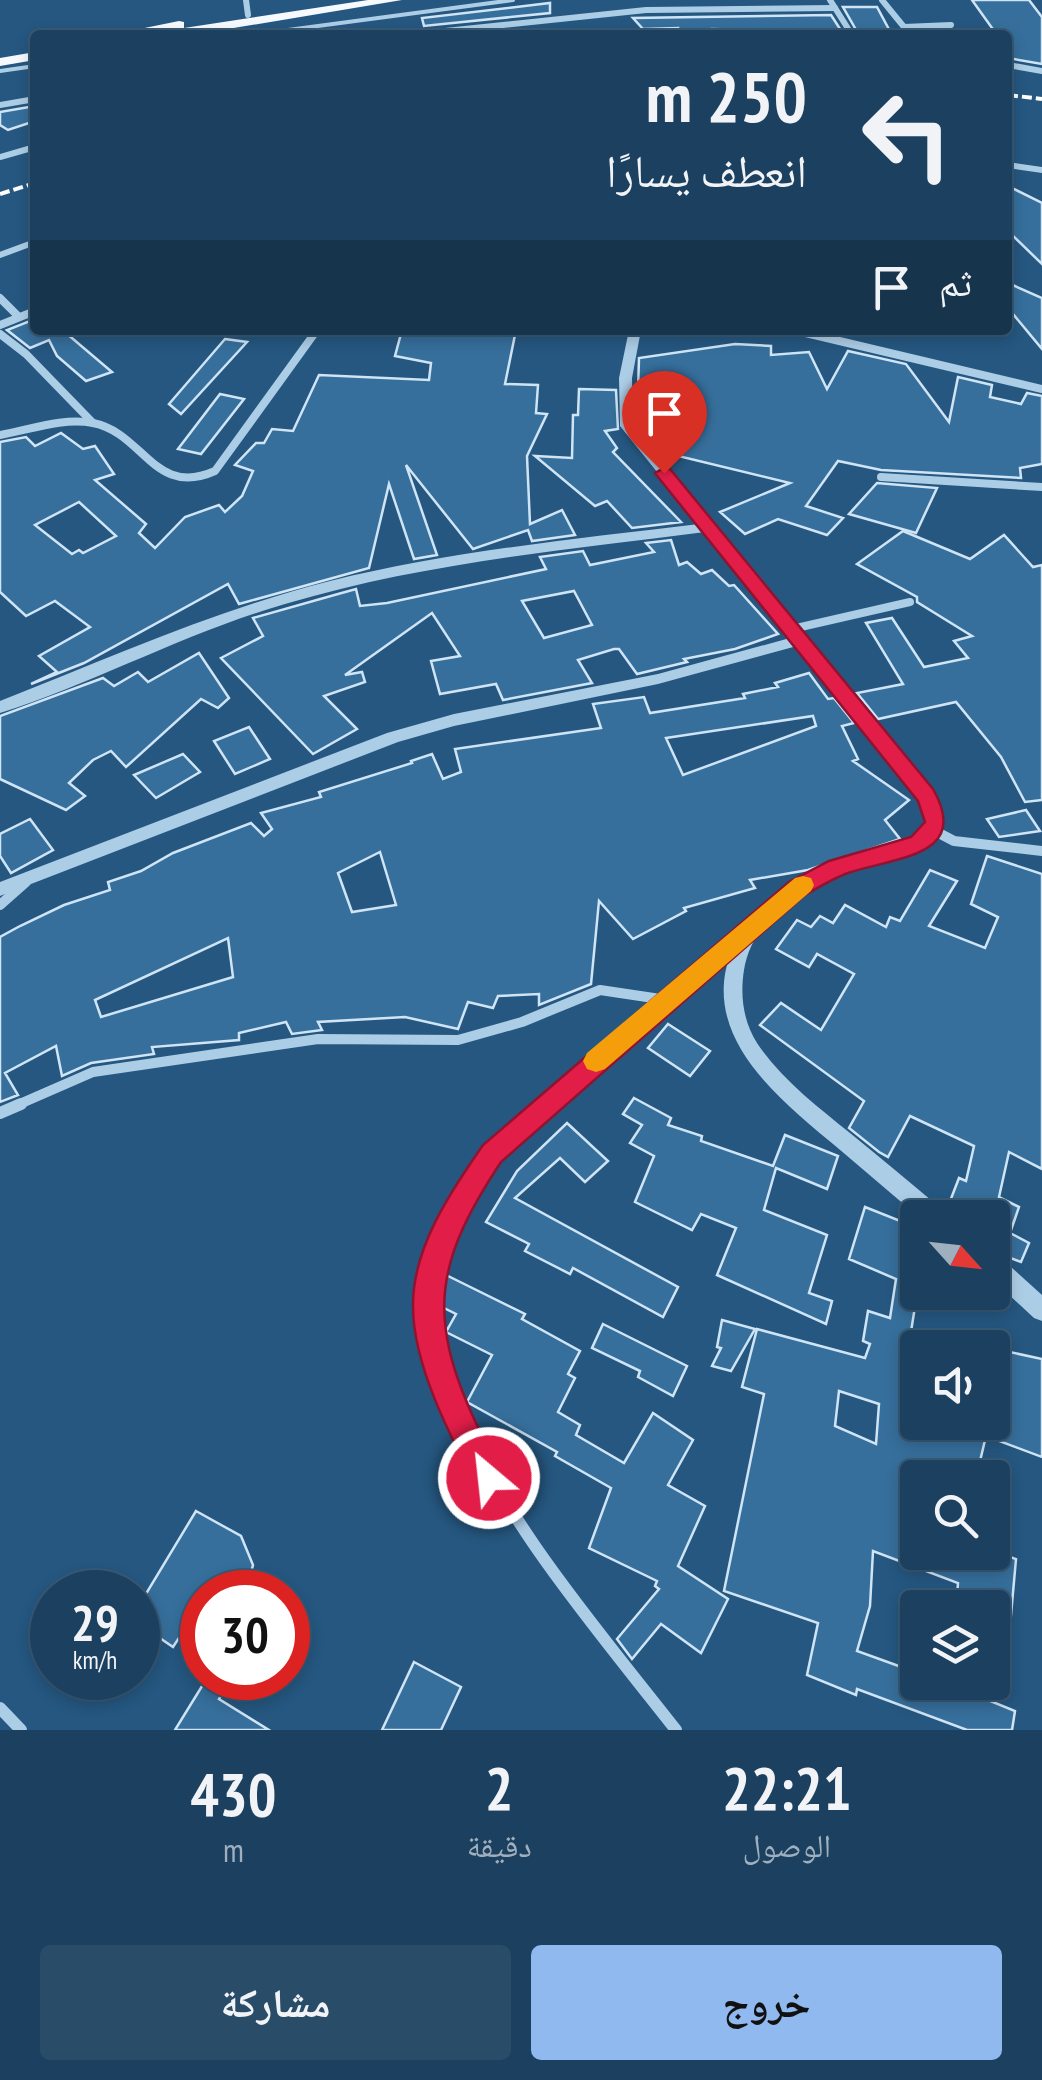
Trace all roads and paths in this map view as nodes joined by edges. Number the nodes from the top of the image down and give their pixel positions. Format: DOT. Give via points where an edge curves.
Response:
graph roads {
  1 [pos="344,0"];
  2 [pos="395,0"];
  3 [pos="513,0"];
  4 [pos="830,0"];
  5 [pos="882,0"];
  6 [pos="247,7"];
  7 [pos="835,8"];
  8 [pos="952,25"];
  9 [pos="140,30"];
  10 [pos="197,30"];
  11 [pos="288,30"];
  12 [pos="456,30"];
  13 [pos="849,30"];
  14 [pos="30,52"];
  15 [pos="30,53"];
  16 [pos="0,54"];
  17 [pos="0,62"];
  18 [pos="1012,66"];
  19 [pos="30,67"];
  20 [pos="1042,71"];
  21 [pos="0,72"];
  22 [pos="30,100"];
  23 [pos="0,106"];
  24 [pos="30,148"];
  25 [pos="0,157"];
  26 [pos="1012,166"];
  27 [pos="1042,170"];
  28 [pos="30,244"];
  29 [pos="0,255"];
  30 [pos="0,298"];
  31 [pos="30,313"];
  32 [pos="20,317"];
  33 [pos="0,326"];
  34 [pos="0,334"];
  35 [pos="313,335"];
  36 [pos="633,335"];
  37 [pos="814,335"];
  38 [pos="1042,389"];
  39 [pos="93,423"];
  40 [pos="0,435"];
  41 [pos="881,477"];
  42 [pos="1042,487"];
  43 [pos="710,527"];
  44 [pos="910,602"];
  45 [pos="796,635"];
  46 [pos="0,708"];
  47 [pos="933,830"];
  48 [pos="1042,851"];
  49 [pos="34,875"];
  50 [pos="0,889"];
  51 [pos="0,905"];
  52 [pos="751,928"];
  53 [pos="667,1000"];
  54 [pos="0,1113"];
  55 [pos="915,1200"];
  56 [pos="1010,1281"];
  57 [pos="1042,1310"];
  58 [pos="0,1708"];
  59 [pos="22,1730"];
  60 [pos="676,1730"];
  1 -- 6 [label="highway"];
  2 -- 10 [label="highway"];
  3 -- 11 [label="lane"];
  4 -- 7 [label="street"];
  5 -- 8 [label="street" via="904,27"];
  6 -- 9 [label="highway"];
  7 -- 12 [label="street" via="646,10"];
  7 -- 13 [label="street"];
  14 -- 16 [label="highway"];
  15 -- 17 [label="highway"];
  18 -- 20 [label="street"];
  19 -- 21 [label="lane"];
  22 -- 23 [label="street"];
  24 -- 25 [label="street"];
  26 -- 27 [label="street"];
  28 -- 29 [label="street"];
  30 -- 32 [label="street"];
  31 -- 32 [label="street"];
  32 -- 33 [label="street"];
  34 -- 39 [label="street"];
  35 -- 39 [label="street" via="206,477 176,479 116,432"];
  36 -- 43 [label="street" via="624,405 628,426"];
  37 -- 38 [label="street"];
  39 -- 40 [label="street"];
  41 -- 42 [label="street"];
  43 -- 45 [label="street"];
  43 -- 46 [label="street" via="338,585 274,602"];
  44 -- 45 [label="street"];
  45 -- 47 [label="street" via="932,804"];
  45 -- 49 [label="street" via="658,679 394,737"];
  47 -- 48 [label="street" via="954,840"];
  47 -- 52 [label="street" via="919,843 818,876"];
  49 -- 50 [label="street"];
  49 -- 51 [label="street"];
  52 -- 53 [label="street"];
  52 -- 55 [label="street" via="733,994 752,1056 774,1083"];
  53 -- 54 [label="street" via="600,990 458,1040 318,1039 93,1072"];
  53 -- 60 [label="street" via="492,1154 446,1232 427,1307 432,1343 462,1428 502,1503"];
  56 -- 57 [label="street"];
  58 -- 59 [label="street"];
}
